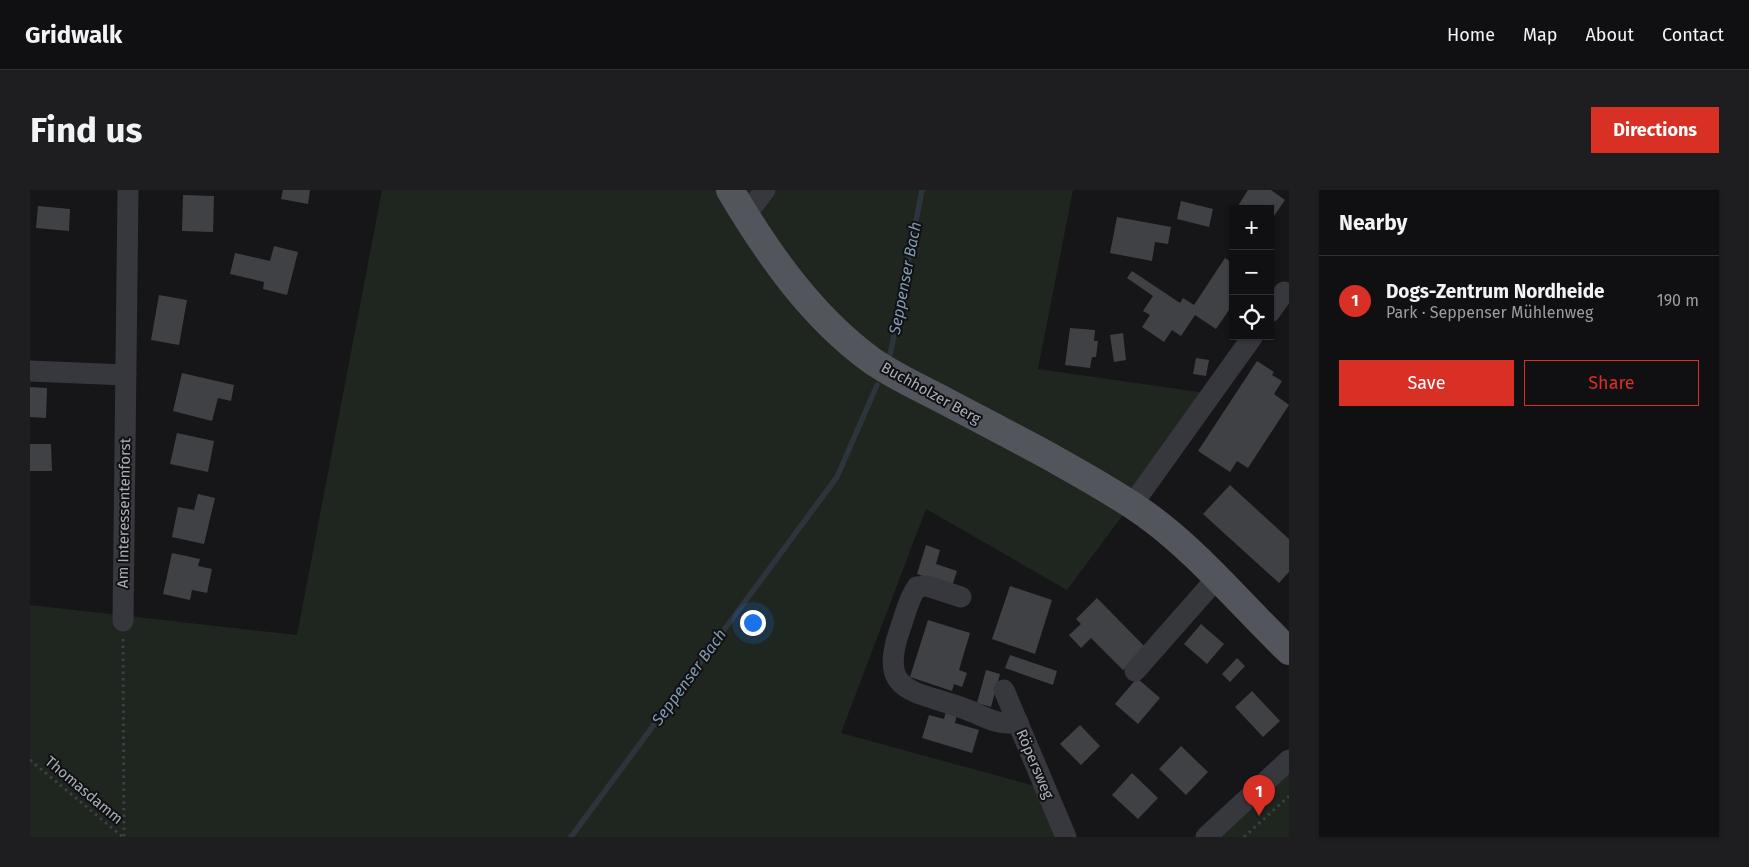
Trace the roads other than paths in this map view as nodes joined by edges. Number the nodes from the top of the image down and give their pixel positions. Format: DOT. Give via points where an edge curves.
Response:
graph roads {
  1 [pos="128,190"];
  2 [pos="730,190"];
  3 [pos="765,190"];
  4 [pos="745,216"];
  5 [pos="1284,292"];
  6 [pos="1274,306"];
  7 [pos="1250,340"];
  8 [pos="30,371"];
  9 [pos="126,375"];
  10 [pos="1132,506"];
  11 [pos="1216,579"];
  12 [pos="961,597"];
  13 [pos="123,621"];
  14 [pos="1289,651"];
  15 [pos="1135,670"];
  16 [pos="1004,690"];
  17 [pos="1018,722"];
  18 [pos="1289,760"];
  19 [pos="1066,837"];
  20 [pos="1206,837"];
  1 -- 9 [label="street, Am Interessentenforst"];
  2 -- 4 [label="main road, Buchholzer Berg"];
  3 -- 4 [label="street"];
  4 -- 10 [label="main road, Buchholzer Berg" via="789,280 870,359 895,376 1056,461"];
  5 -- 6 [label="street"];
  7 -- 10 [label="street"];
  8 -- 9 [label="street"];
  9 -- 13 [label="street, Am Interessentenforst"];
  10 -- 11 [label="main road, Buchholzer Berg" via="1176,539"];
  11 -- 14 [label="main road, Buchholzer Berg"];
  11 -- 15 [label="street"];
  12 -- 17 [label="street" via="927,586 917,587 893,649 892,665 897,679 908,689 967,709 996,723"];
  16 -- 17 [label="street, Röpersweg"];
  17 -- 19 [label="street, Röpersweg"];
  18 -- 20 [label="street"];
}
